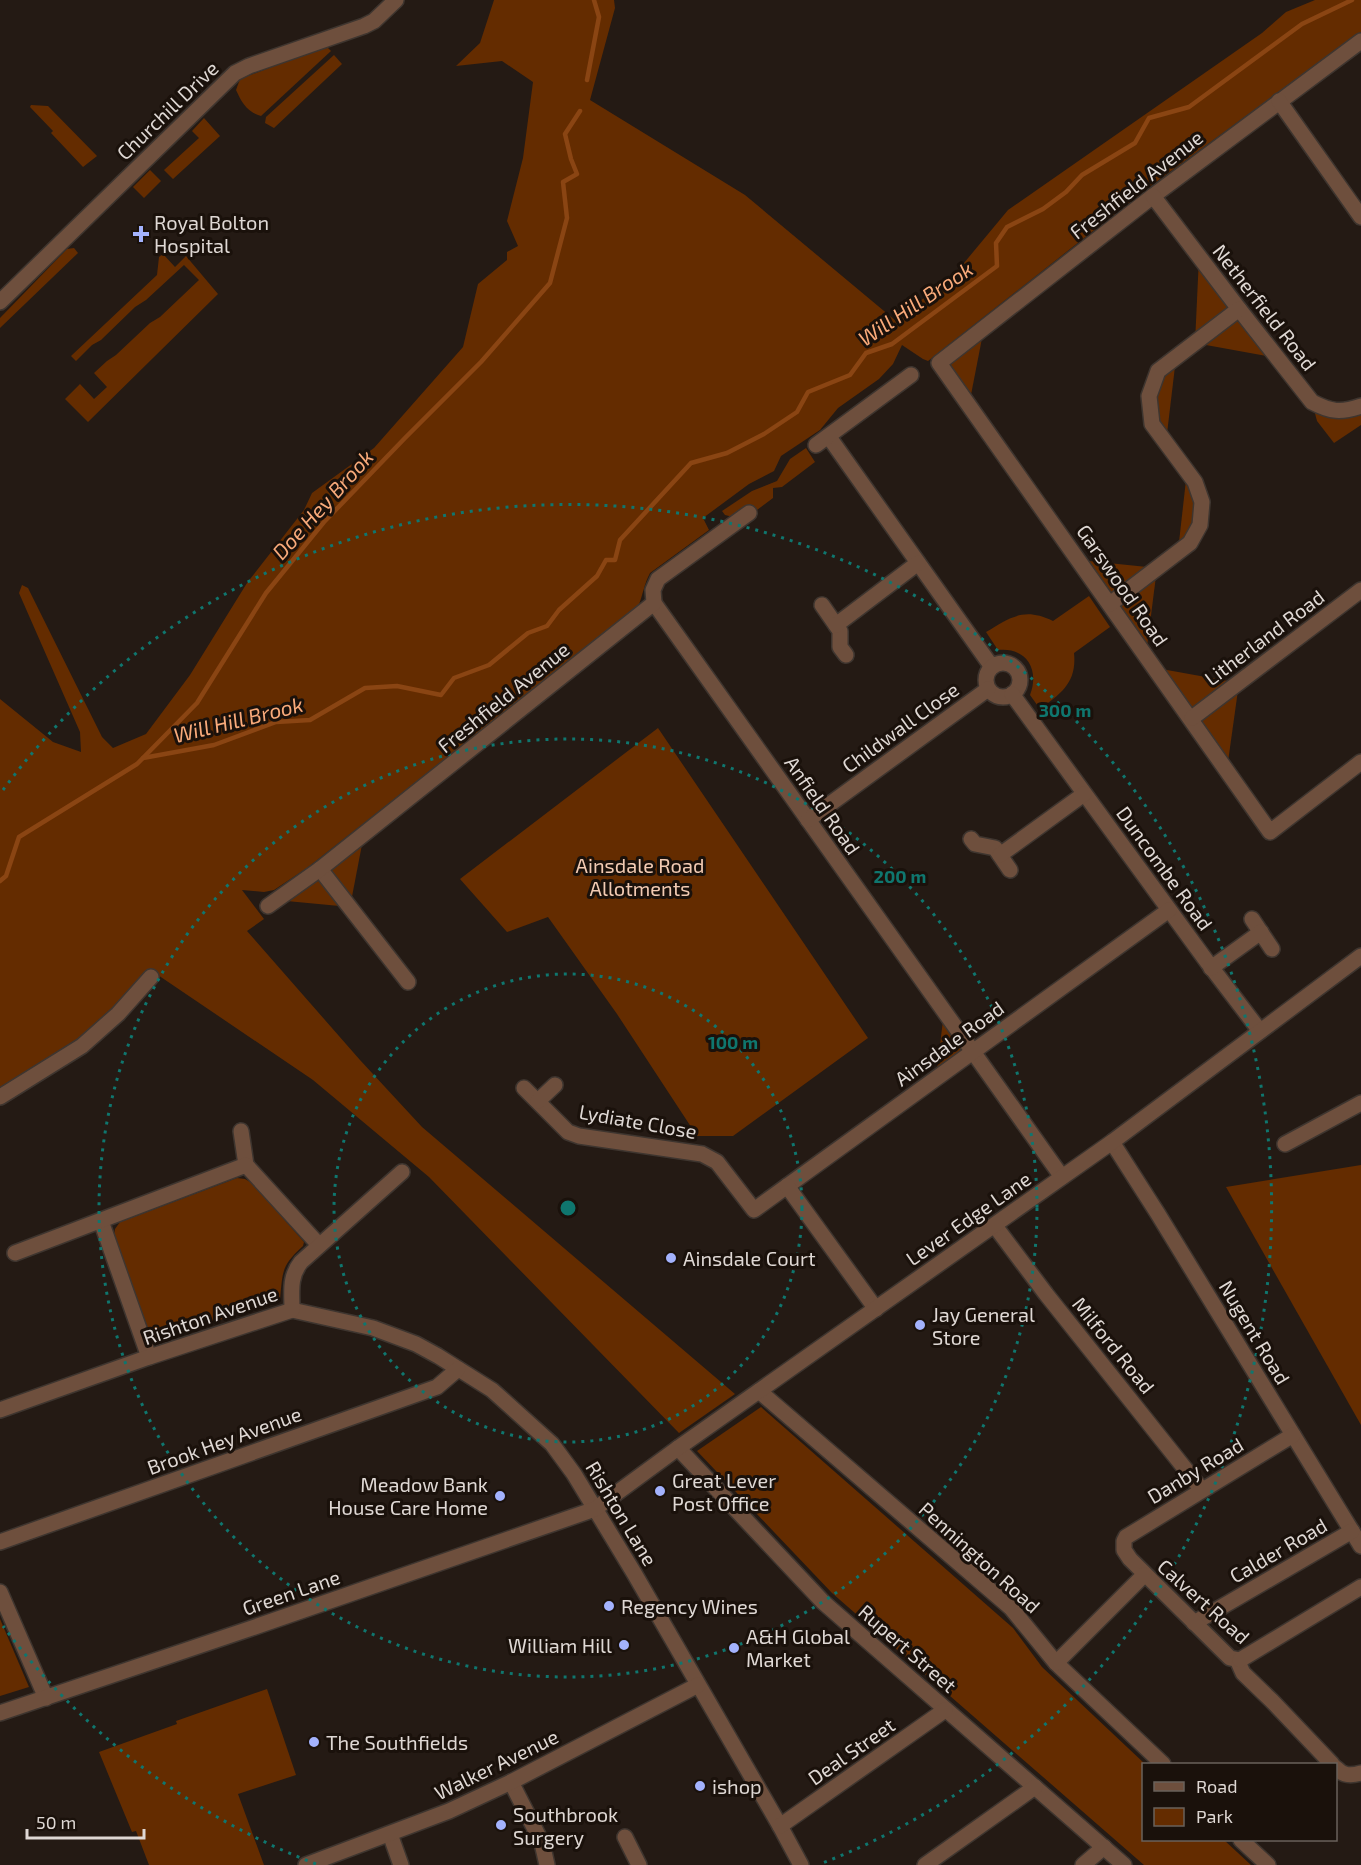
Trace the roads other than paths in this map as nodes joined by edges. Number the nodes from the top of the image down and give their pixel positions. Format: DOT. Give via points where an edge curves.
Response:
graph roads {
  1 [pos="396,0"];
  2 [pos="1361,41"];
  3 [pos="1279,101"];
  4 [pos="1152,196"];
  5 [pos="1361,217"];
  6 [pos="0,302"];
  7 [pos="1239,309"];
  8 [pos="939,363"];
  9 [pos="911,375"];
  10 [pos="1361,406"];
  11 [pos="749,513"];
  12 [pos="918,563"];
  13 [pos="1361,590"];
  14 [pos="654,603"];
  15 [pos="1110,603"];
  16 [pos="822,605"];
  17 [pos="836,625"];
  18 [pos="846,655"];
  19 [pos="992,667"];
  20 [pos="988,689"];
  21 [pos="1012,694"];
  22 [pos="1192,718"];
  23 [pos="1361,762"];
  24 [pos="1084,794"];
  25 [pos="808,820"];
  26 [pos="971,839"];
  27 [pos="999,855"];
  28 [pos="320,869"];
  29 [pos="1010,870"];
  30 [pos="268,906"];
  31 [pos="1169,910"];
  32 [pos="1272,949"];
  33 [pos="1360,958"];
  34 [pos="1211,968"];
  35 [pos="151,977"];
  36 [pos="408,982"];
  37 [pos="1260,1031"];
  38 [pos="972,1052"];
  39 [pos="555,1085"];
  40 [pos="524,1088"];
  41 [pos="0,1097"];
  42 [pos="538,1101"];
  43 [pos="1361,1103"];
  44 [pos="241,1131"];
  45 [pos="1112,1142"];
  46 [pos="1304,1152"];
  47 [pos="246,1166"];
  48 [pos="402,1172"];
  49 [pos="1062,1178"];
  50 [pos="787,1186"];
  51 [pos="754,1210"];
  52 [pos="101,1221"];
  53 [pos="995,1226"];
  54 [pos="319,1245"];
  55 [pos="15,1253"];
  56 [pos="876,1309"];
  57 [pos="292,1310"];
  58 [pos="149,1357"];
  59 [pos="458,1369"];
  60 [pos="753,1395"];
  61 [pos="0,1410"];
  62 [pos="1293,1435"];
  63 [pos="684,1444"];
  64 [pos="1202,1490"];
  65 [pos="595,1509"];
  66 [pos="1352,1531"];
  67 [pos="0,1542"];
  68 [pos="1123,1545"];
  69 [pos="1361,1546"];
  70 [pos="1144,1575"];
  71 [pos="1361,1587"];
  72 [pos="0,1592"];
  73 [pos="1194,1623"];
  74 [pos="1240,1660"];
  75 [pos="1056,1663"];
  76 [pos="698,1685"];
  77 [pos="46,1698"];
  78 [pos="945,1710"];
  79 [pos="0,1713"];
  80 [pos="1162,1763"];
  81 [pos="1328,1763"];
  82 [pos="1337,1772"];
  83 [pos="1361,1773"];
  84 [pos="511,1782"];
  85 [pos="1035,1786"];
  86 [pos="780,1826"];
  87 [pos="390,1834"];
  88 [pos="625,1837"];
  89 [pos="1246,1841"];
  90 [pos="1104,1847"];
  91 [pos="306,1865"];
  92 [pos="401,1865"];
  93 [pos="547,1865"];
  94 [pos="639,1865"];
  95 [pos="801,1865"];
  96 [pos="925,1865"];
  97 [pos="1083,1865"];
  98 [pos="1124,1865"];
  99 [pos="1268,1865"];
  1 -- 6 [label="street, Churchill Drive" via="364,26 235,73"];
  2 -- 3 [label="street, Freshfield Avenue"];
  3 -- 4 [label="street, Freshfield Avenue"];
  3 -- 5 [label="street"];
  4 -- 7 [label="street, Netherfield Road"];
  4 -- 8 [label="street, Freshfield Avenue"];
  7 -- 10 [label="street, Netherfield Road" via="1312,402 1336,411"];
  7 -- 15 [label="street" via="1158,371 1149,396 1152,424 1195,482 1202,502 1200,525 1190,543"];
  8 -- 15 [label="street, Garswood Road"];
  9 -- 12 [label="street" via="822,441"];
  11 -- 14 [label="street" via="658,579 653,590"];
  12 -- 17 [label="street"];
  12 -- 19 [label="street"];
  13 -- 22 [label="street, Litherland Road"];
  14 -- 25 [label="street, Anfield Road"];
  14 -- 28 [label="street, Freshfield Avenue"];
  15 -- 22 [label="street, Garswood Road"];
  16 -- 17 [label="street"];
  17 -- 18 [label="street" via="840,647"];
  19 -- 20 [label="street" via="986,678"];
  19 -- 21 [label="street" via="1005,663 1015,668 1020,679"];
  20 -- 21 [label="street" via="996,696"];
  20 -- 25 [label="street, Childwall Close"];
  21 -- 24 [label="street, Duncombe Road"];
  22 -- 23 [label="street, Garswood Road" via="1270,832"];
  24 -- 27 [label="street"];
  24 -- 31 [label="street, Duncombe Road"];
  25 -- 38 [label="street, Anfield Road"];
  26 -- 27 [label="street" via="975,844 995,848"];
  27 -- 29 [label="street"];
  28 -- 30 [label="street, Freshfield Avenue"];
  28 -- 36 [label="street"];
  31 -- 34 [label="street, Duncombe Road"];
  31 -- 38 [label="street, Ainsdale Road"];
  32 -- 34 [label="street" via="1256,926"];
  33 -- 37 [label="street, Lever Edge Lane"];
  34 -- 37 [label="street, Duncombe Road"];
  35 -- 41 [label="street" via="142,998 82,1046"];
  37 -- 45 [label="street, Lever Edge Lane"];
  38 -- 49 [label="street, Anfield Road"];
  38 -- 50 [label="street, Ainsdale Road"];
  39 -- 42 [label="street"];
  40 -- 42 [label="street, Lydiate Close"];
  42 -- 51 [label="street, Lydiate Close" via="568,1132 579,1136 710,1157"];
  43 -- 46 [label="street" via="1291,1141"];
  44 -- 47 [label="street"];
  45 -- 49 [label="street, Lever Edge Lane"];
  45 -- 62 [label="street, Nugent Road"];
  47 -- 52 [label="street"];
  47 -- 54 [label="street"];
  48 -- 54 [label="street, Rishton Avenue"];
  49 -- 53 [label="street, Lever Edge Lane"];
  50 -- 51 [label="street, Ainsdale Road"];
  50 -- 56 [label="street"];
  52 -- 55 [label="street"];
  52 -- 58 [label="street"];
  53 -- 56 [label="street, Lever Edge Lane"];
  53 -- 64 [label="street, Milford Road"];
  54 -- 57 [label="street, Rishton Avenue" via="295,1270"];
  56 -- 60 [label="street, Lever Edge Lane"];
  57 -- 58 [label="street, Rishton Avenue"];
  57 -- 59 [label="street, Rishton Lane" via="373,1328 416,1344"];
  58 -- 61 [label="street, Rishton Avenue"];
  59 -- 65 [label="street, Rishton Lane" via="492,1390 552,1444"];
  59 -- 67 [label="street, Brook Hey Avenue" via="437,1387"];
  60 -- 63 [label="street, Lever Edge Lane"];
  60 -- 75 [label="street, Pennington Road" via="1011,1608"];
  62 -- 64 [label="street, Danby Road"];
  62 -- 66 [label="street, Nugent Road"];
  63 -- 65 [label="street, Lever Edge Lane"];
  63 -- 78 [label="street, Rupert Street" via="824,1602"];
  64 -- 68 [label="street, Danby Road" via="1126,1537"];
  65 -- 76 [label="street, Rishton Lane"];
  65 -- 77 [label="street, Green Lane"];
  66 -- 69 [label="street, Nugent Road"];
  66 -- 73 [label="street, Calder Road"];
  68 -- 70 [label="street, Calvert Road" via="1126,1555"];
  70 -- 73 [label="street, Calvert Road"];
  70 -- 75 [label="street"];
  71 -- 74 [label="street"];
  72 -- 77 [label="street"];
  73 -- 74 [label="street, Calvert Road" via="1230,1658"];
  74 -- 81 [label="street, Calvert Road" via="1243,1673"];
  75 -- 80 [label="street, Pennington Road"];
  76 -- 84 [label="street, Walker Avenue"];
  76 -- 86 [label="street, Rishton Lane"];
  77 -- 79 [label="street, Green Lane"];
  78 -- 85 [label="street, Rupert Street"];
  78 -- 86 [label="street, Deal Street"];
  82 -- 83 [label="street"];
  84 -- 87 [label="street, Walker Avenue"];
  84 -- 93 [label="street" via="542,1843"];
  85 -- 90 [label="street, Rupert Street"];
  85 -- 96 [label="street"];
  86 -- 95 [label="street, Rishton Lane"];
  87 -- 91 [label="street, Walker Avenue"];
  87 -- 92 [label="street"];
  88 -- 94 [label="street"];
  89 -- 99 [label="street"];
  90 -- 97 [label="street"];
  90 -- 98 [label="street, Rupert Street"];
}
